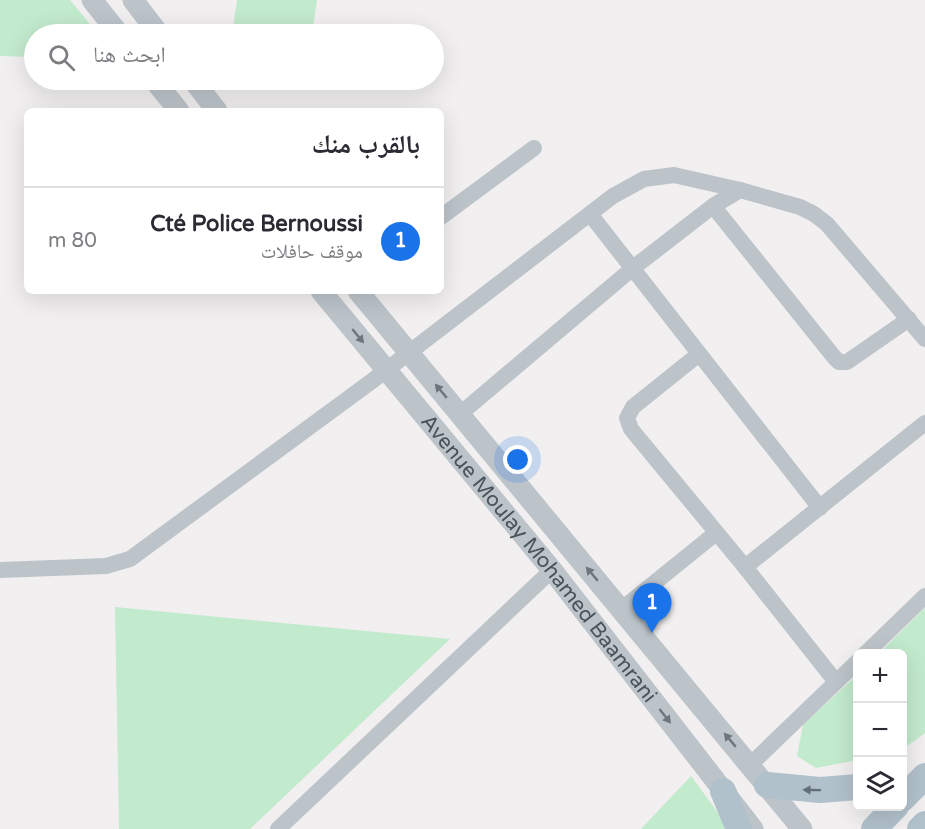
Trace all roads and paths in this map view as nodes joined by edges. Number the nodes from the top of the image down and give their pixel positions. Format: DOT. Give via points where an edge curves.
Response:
graph roads {
  1 [pos="92,0"];
  2 [pos="132,0"];
  3 [pos="111,24"];
  4 [pos="151,24"];
  5 [pos="162,90"];
  6 [pos="201,90"];
  7 [pos="177,108"];
  8 [pos="215,108"];
  9 [pos="534,148"];
  10 [pos="740,190"];
  11 [pos="713,206"];
  12 [pos="590,214"];
  13 [pos="444,215"];
  14 [pos="633,268"];
  15 [pos="323,294"];
  16 [pos="360,294"];
  17 [pos="909,319"];
  18 [pos="925,339"];
  19 [pos="409,353"];
  20 [pos="699,354"];
  21 [pos="386,370"];
  22 [pos="460,414"];
  23 [pos="925,423"];
  24 [pos="820,508"];
  25 [pos="716,533"];
  26 [pos="745,567"];
  27 [pos="0,570"];
  28 [pos="552,570"];
  29 [pos="925,596"];
  30 [pos="622,609"];
  31 [pos="870,649"];
  32 [pos="853,666"];
  33 [pos="836,682"];
  34 [pos="750,765"];
  35 [pos="925,766"];
  36 [pos="907,773"];
  37 [pos="925,776"];
  38 [pos="767,785"];
  39 [pos="853,787"];
  40 [pos="723,791"];
  41 [pos="907,796"];
  42 [pos="892,811"];
  43 [pos="925,824"];
  44 [pos="278,829"];
  45 [pos="739,829"];
  46 [pos="753,829"];
  47 [pos="802,829"];
  48 [pos="874,829"];
  49 [pos="920,829"];
  1 -- 3 [label="street"];
  2 -- 4 [label="street"];
  5 -- 7 [label="street"];
  6 -- 8 [label="street"];
  9 -- 13 [label="street"];
  10 -- 11 [label="street"];
  10 -- 12 [label="street" via="662,175 629,186"];
  10 -- 17 [label="street" via="814,214"];
  11 -- 14 [label="street"];
  11 -- 17 [label="street" via="839,362 847,362"];
  12 -- 14 [label="street"];
  12 -- 19 [label="street"];
  14 -- 20 [label="street"];
  14 -- 22 [label="street"];
  15 -- 21 [label="street, Avenue Moulay Mohamed Baamrani, one-way"];
  16 -- 19 [label="street, Avenue Moulay Mohamed Baamrani"];
  17 -- 18 [label="street"];
  19 -- 21 [label="street"];
  22 -- 19 [label="street, Avenue Moulay Mohamed Baamrani, one-way"];
  20 -- 24 [label="street"];
  20 -- 25 [label="street" via="633,407 627,417 631,429"];
  21 -- 27 [label="street" via="130,559 106,566"];
  21 -- 28 [label="street, Avenue Moulay Mohamed Baamrani"];
  30 -- 22 [label="street, Avenue Moulay Mohamed Baamrani, one-way"];
  23 -- 24 [label="street"];
  24 -- 26 [label="street"];
  25 -- 26 [label="street"];
  25 -- 30 [label="street"];
  26 -- 33 [label="street"];
  28 -- 40 [label="street, Avenue Moulay Mohamed Baamrani, one-way"];
  28 -- 44 [label="street"];
  29 -- 31 [label="street"];
  34 -- 30 [label="street, Avenue Moulay Mohamed Baamrani, one-way"];
  32 -- 33 [label="street"];
  33 -- 34 [label="street"];
  34 -- 38 [label="street, Avenue Moulay Mohamed Baamrani"];
  35 -- 36 [label="main road"];
  37 -- 41 [label="main road"];
  39 -- 38 [label="main road, one-way" via="820,790"];
  38 -- 47 [label="street, Avenue Moulay Mohamed Baamrani"];
  40 -- 45 [label="main road"];
  40 -- 46 [label="street, Avenue Moulay Mohamed Baamrani"];
  42 -- 48 [label="main road"];
  43 -- 49 [label="main road"];
}
